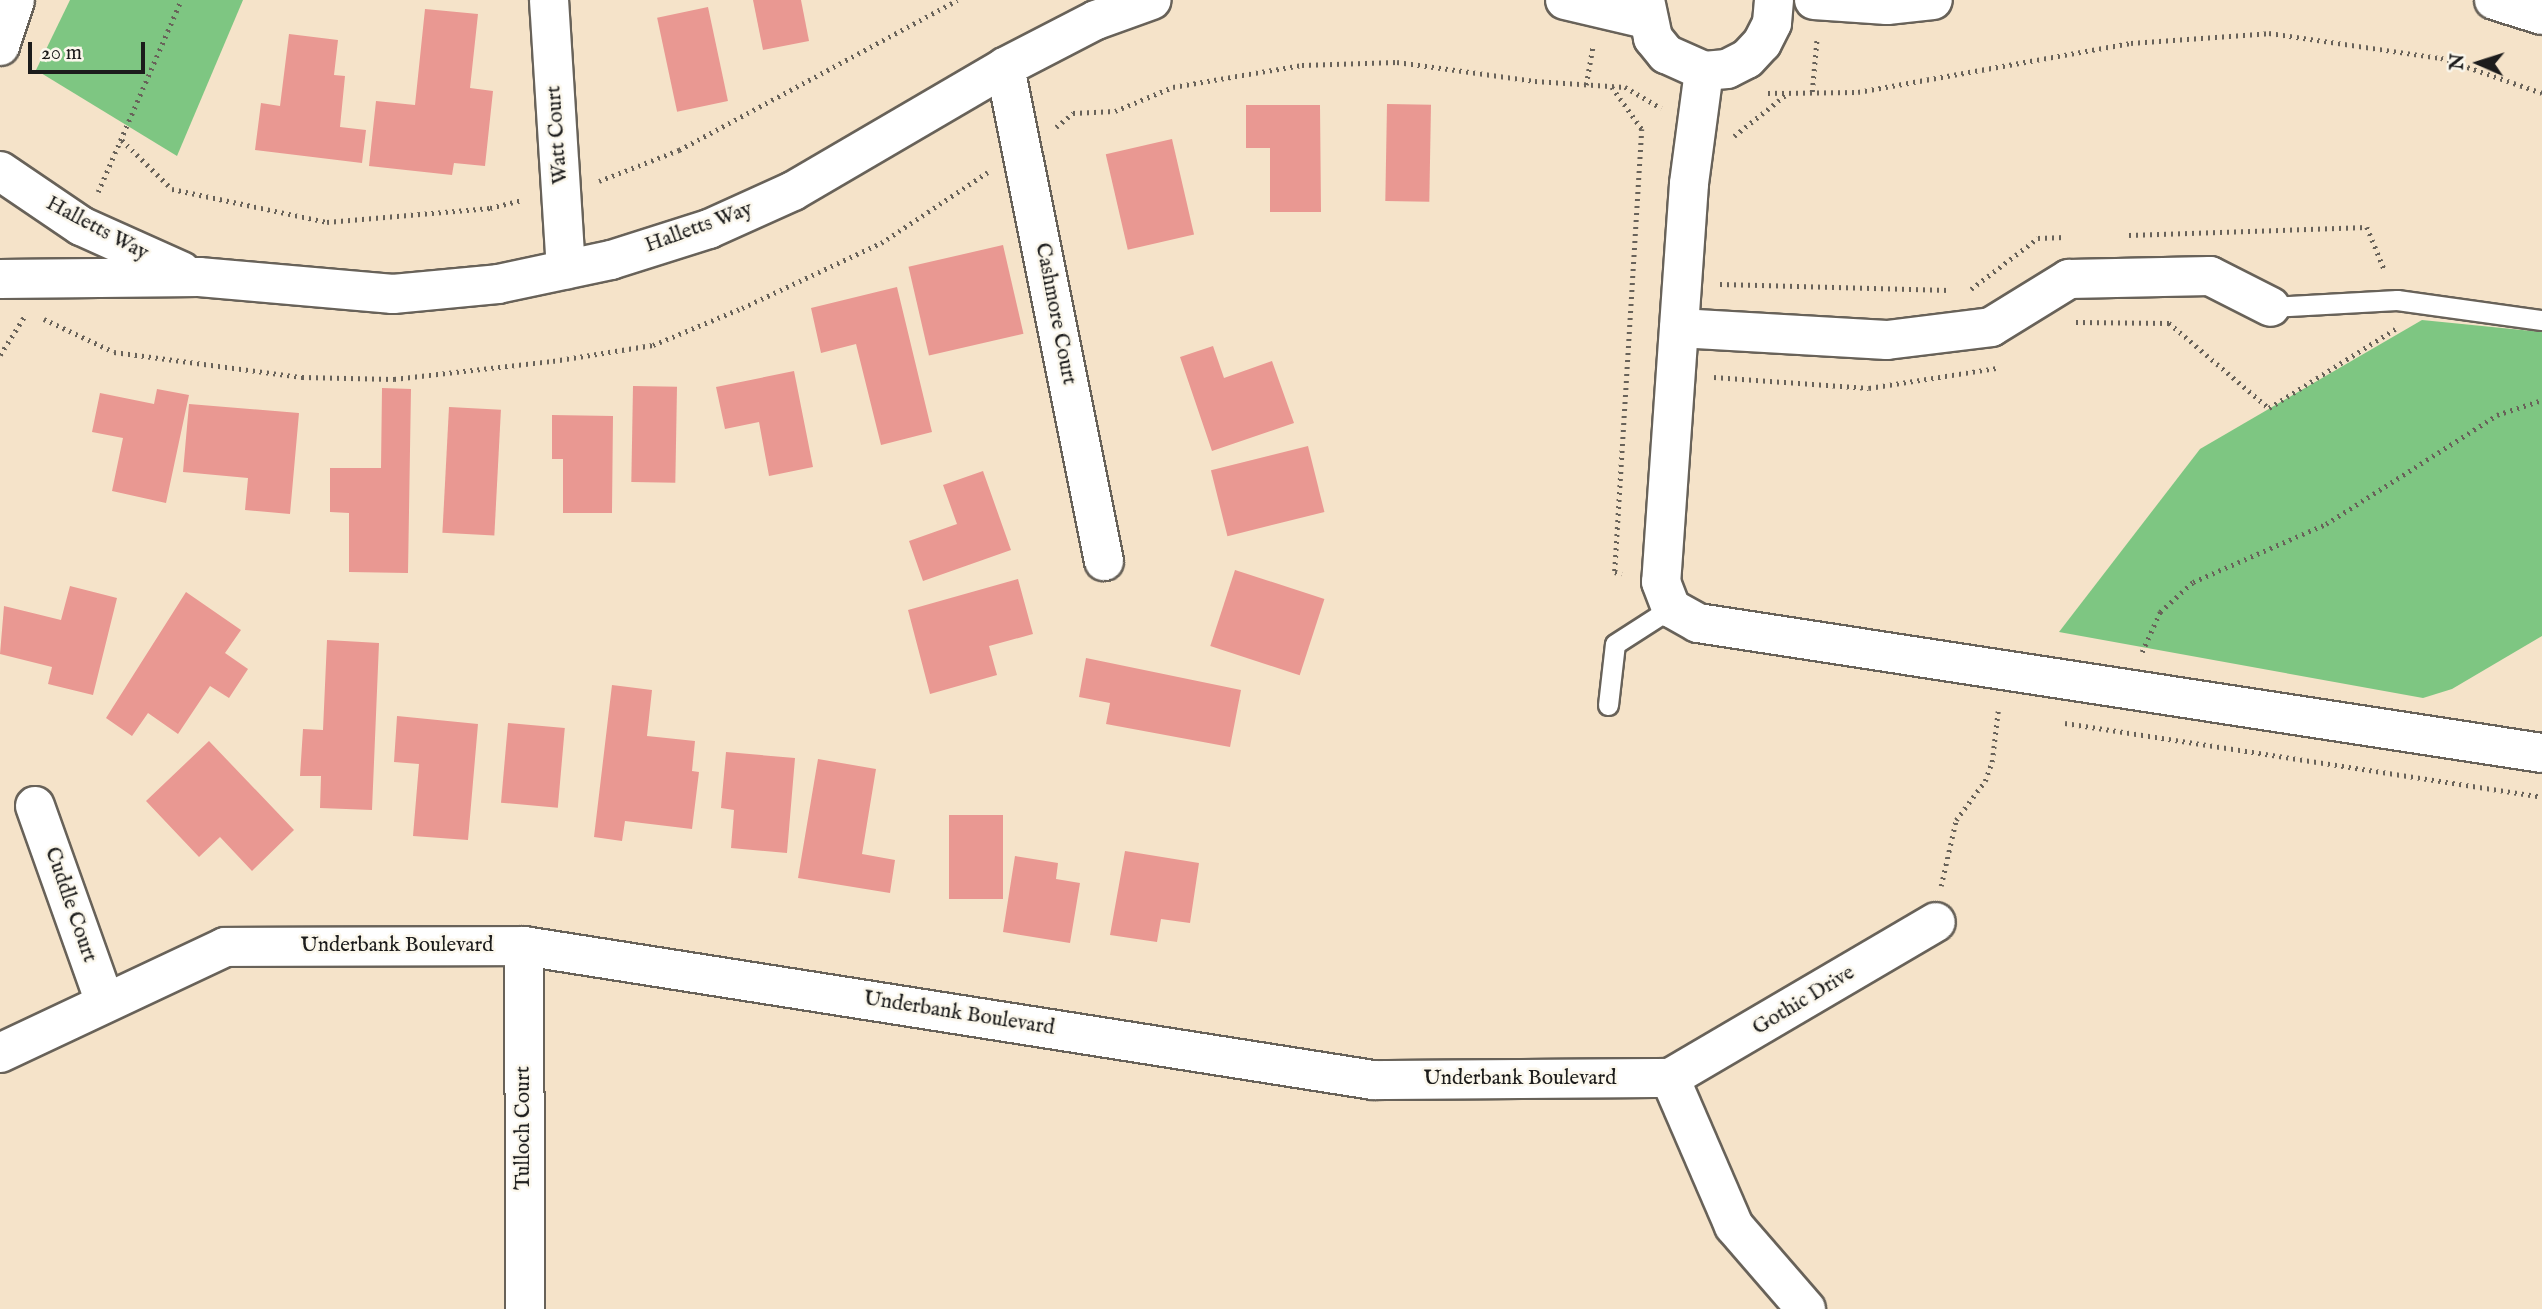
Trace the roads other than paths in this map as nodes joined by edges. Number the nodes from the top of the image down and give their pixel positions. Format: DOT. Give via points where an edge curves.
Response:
graph roads {
  1 [pos="15,0"];
  2 [pos="549,0"];
  3 [pos="1152,0"];
  4 [pos="1565,0"];
  5 [pos="1933,0"];
  6 [pos="2494,0"];
  7 [pos="1817,1"];
  8 [pos="1645,9"];
  9 [pos="1773,12"];
  10 [pos="2542,15"];
  11 [pos="0,46"];
  12 [pos="1006,67"];
  13 [pos="1704,71"];
  14 [pos="0,171"];
  15 [pos="566,269"];
  16 [pos="199,277"];
  17 [pos="0,279"];
  18 [pos="2271,307"];
  19 [pos="2542,320"];
  20 [pos="1679,328"];
  21 [pos="1104,561"];
  22 [pos="1666,595"];
  23 [pos="1608,705"];
  24 [pos="2542,753"];
  25 [pos="36,806"];
  26 [pos="1936,922"];
  27 [pos="524,946"];
  28 [pos="105,1003"];
  29 [pos="0,1053"];
  30 [pos="1670,1078"];
  31 [pos="525,1309"];
  32 [pos="1806,1309"];
  1 -- 11 [label="street"];
  2 -- 15 [label="street, Watt Court"];
  3 -- 12 [label="street, Halletts Way" via="1096,20"];
  4 -- 8 [label="street"];
  5 -- 7 [label="street"];
  6 -- 10 [label="street"];
  7 -- 9 [label="street"];
  8 -- 13 [label="street" via="1666,54"];
  9 -- 13 [label="street" via="1762,43 1746,59 1727,69"];
  12 -- 15 [label="street, Halletts Way" via="793,191 709,229"];
  12 -- 21 [label="street, Cashmore Court"];
  13 -- 20 [label="street" via="1696,111"];
  14 -- 16 [label="street, Halletts Way" via="81,226"];
  15 -- 16 [label="street, Halletts Way" via="498,284 393,294"];
  16 -- 17 [label="street, Halletts Way"];
  18 -- 19 [label="lane" via="2397,300"];
  18 -- 20 [label="street" via="2210,276 2069,279 1991,327 1887,340"];
  20 -- 22 [label="street"];
  22 -- 23 [label="lane" via="1615,644"];
  22 -- 24 [label="street" via="1698,623"];
  25 -- 28 [label="street, Cuddle Court"];
  26 -- 30 [label="street, Gothic Drive"];
  27 -- 28 [label="street, Underbank Boulevard" via="225,947"];
  27 -- 30 [label="street, Underbank Boulevard" via="1373,1080"];
  27 -- 31 [label="street, Tulloch Court"];
  28 -- 29 [label="street, Underbank Boulevard"];
  30 -- 32 [label="street" via="1734,1226"];
}
